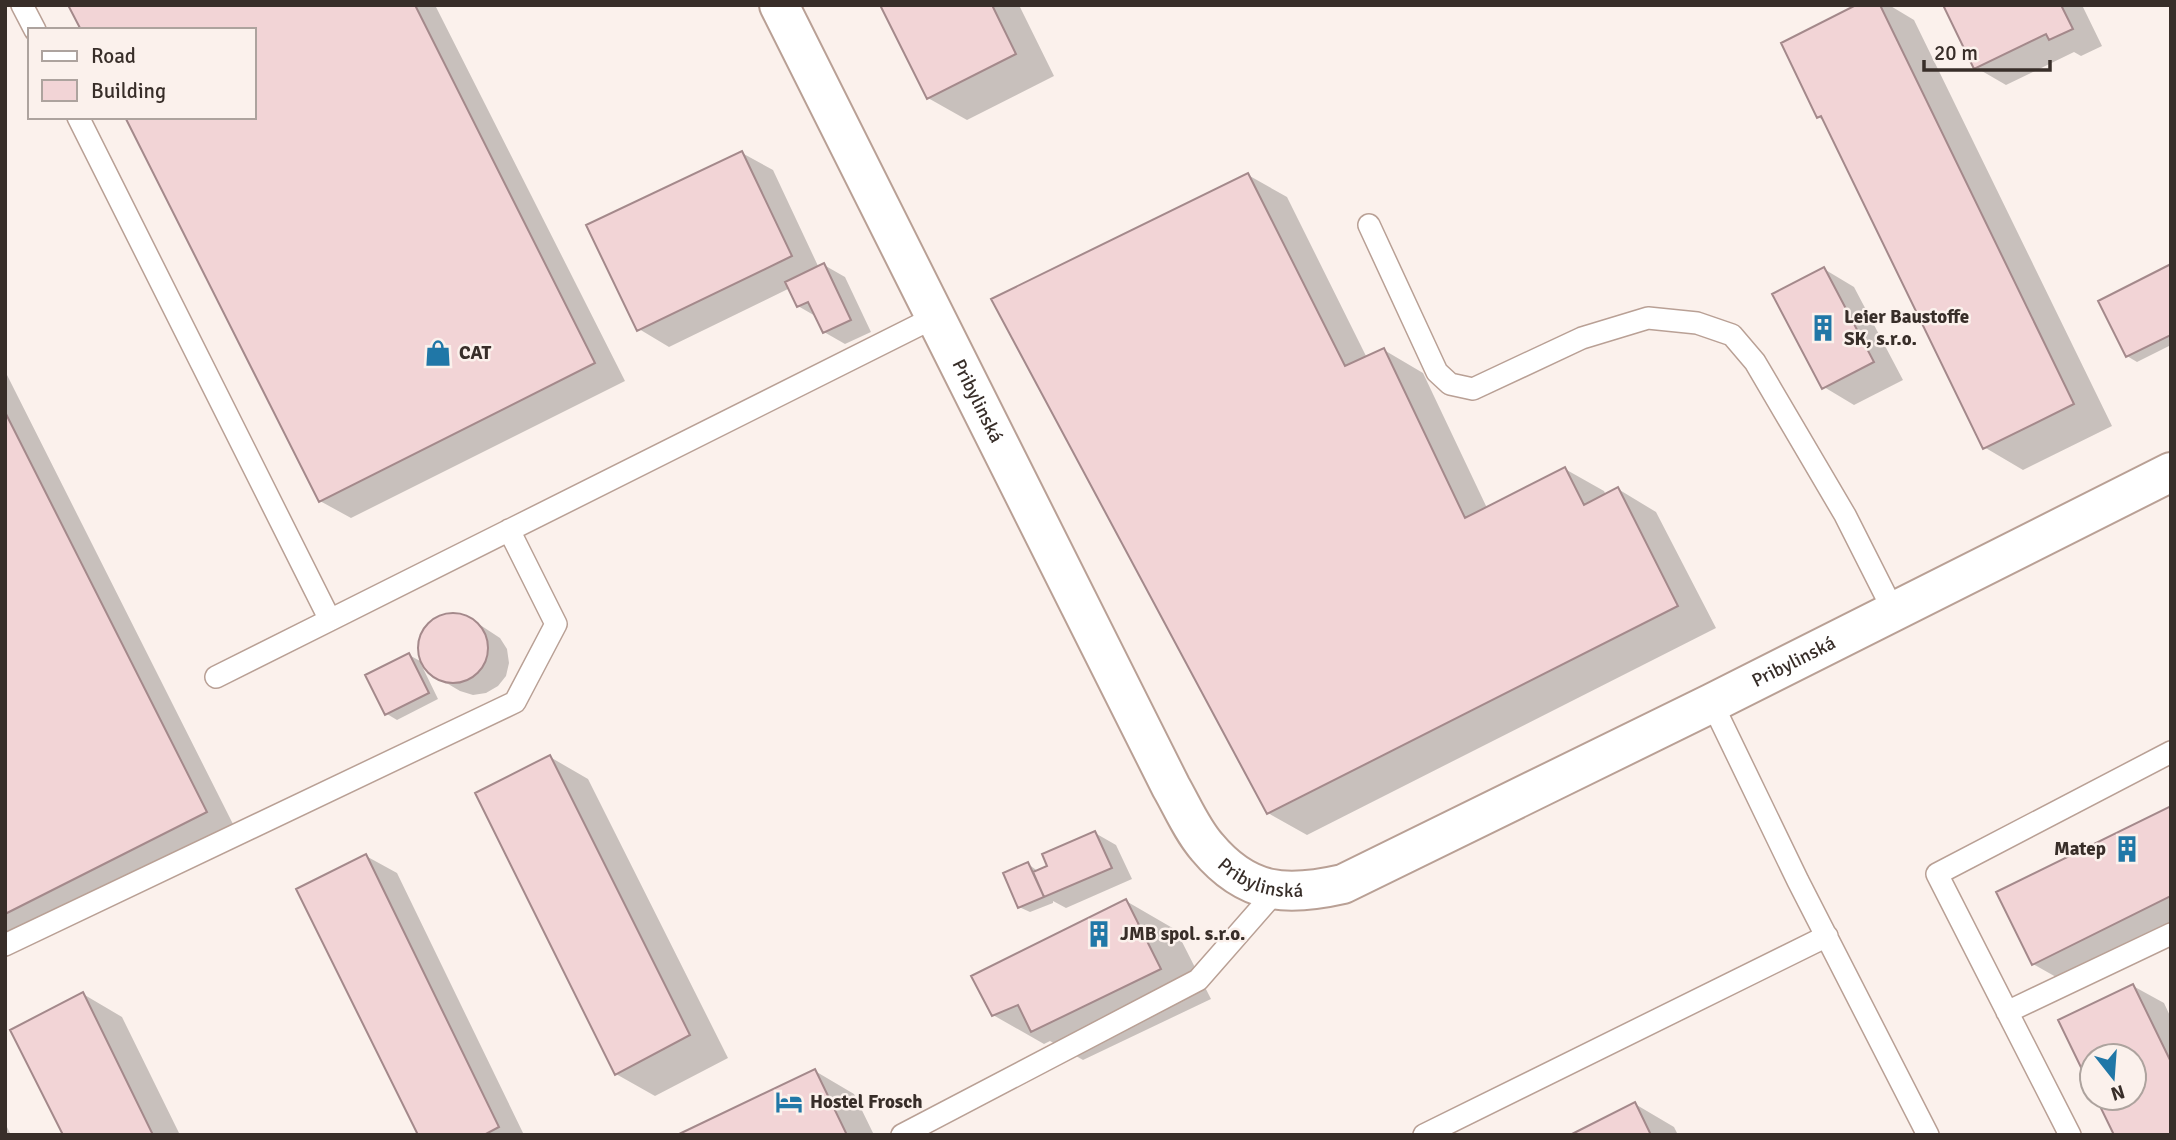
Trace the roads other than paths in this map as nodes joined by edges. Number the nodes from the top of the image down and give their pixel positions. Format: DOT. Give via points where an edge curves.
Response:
graph roads {
  1 [pos="22,5"];
  2 [pos="779,5"];
  3 [pos="34,28"];
  4 [pos="79,119"];
  5 [pos="1369,225"];
  6 [pos="935,317"];
  7 [pos="2171,472"];
  8 [pos="509,530"];
  9 [pos="1893,610"];
  10 [pos="330,620"];
  11 [pos="216,677"];
  12 [pos="1712,703"];
  13 [pos="2171,752"];
  14 [pos="1276,891"];
  15 [pos="2171,934"];
  16 [pos="1827,936"];
  17 [pos="5,945"];
  18 [pos="2007,1012"];
  19 [pos="902,1135"];
  20 [pos="1424,1135"];
  21 [pos="1928,1135"];
  22 [pos="2070,1135"];
  1 -- 3 [label="lane"];
  2 -- 6 [label="street, Pribylinská"];
  4 -- 10 [label="lane"];
  5 -- 9 [label="lane" via="1437,372 1450,384 1473,388 1582,338 1648,318 1697,323 1732,335 1755,362 1845,515"];
  6 -- 8 [label="lane"];
  6 -- 14 [label="street, Pribylinská" via="1171,787 1206,846 1233,872"];
  7 -- 9 [label="street, Pribylinská"];
  8 -- 10 [label="lane"];
  8 -- 17 [label="lane" via="556,624 515,702"];
  9 -- 12 [label="street, Pribylinská"];
  10 -- 11 [label="lane"];
  12 -- 14 [label="street, Pribylinská" via="1343,884 1314,891"];
  12 -- 16 [label="lane"];
  13 -- 18 [label="lane" via="1937,874"];
  14 -- 19 [label="lane" via="1198,980"];
  15 -- 18 [label="lane"];
  16 -- 20 [label="lane"];
  16 -- 21 [label="lane"];
  18 -- 22 [label="lane"];
}
